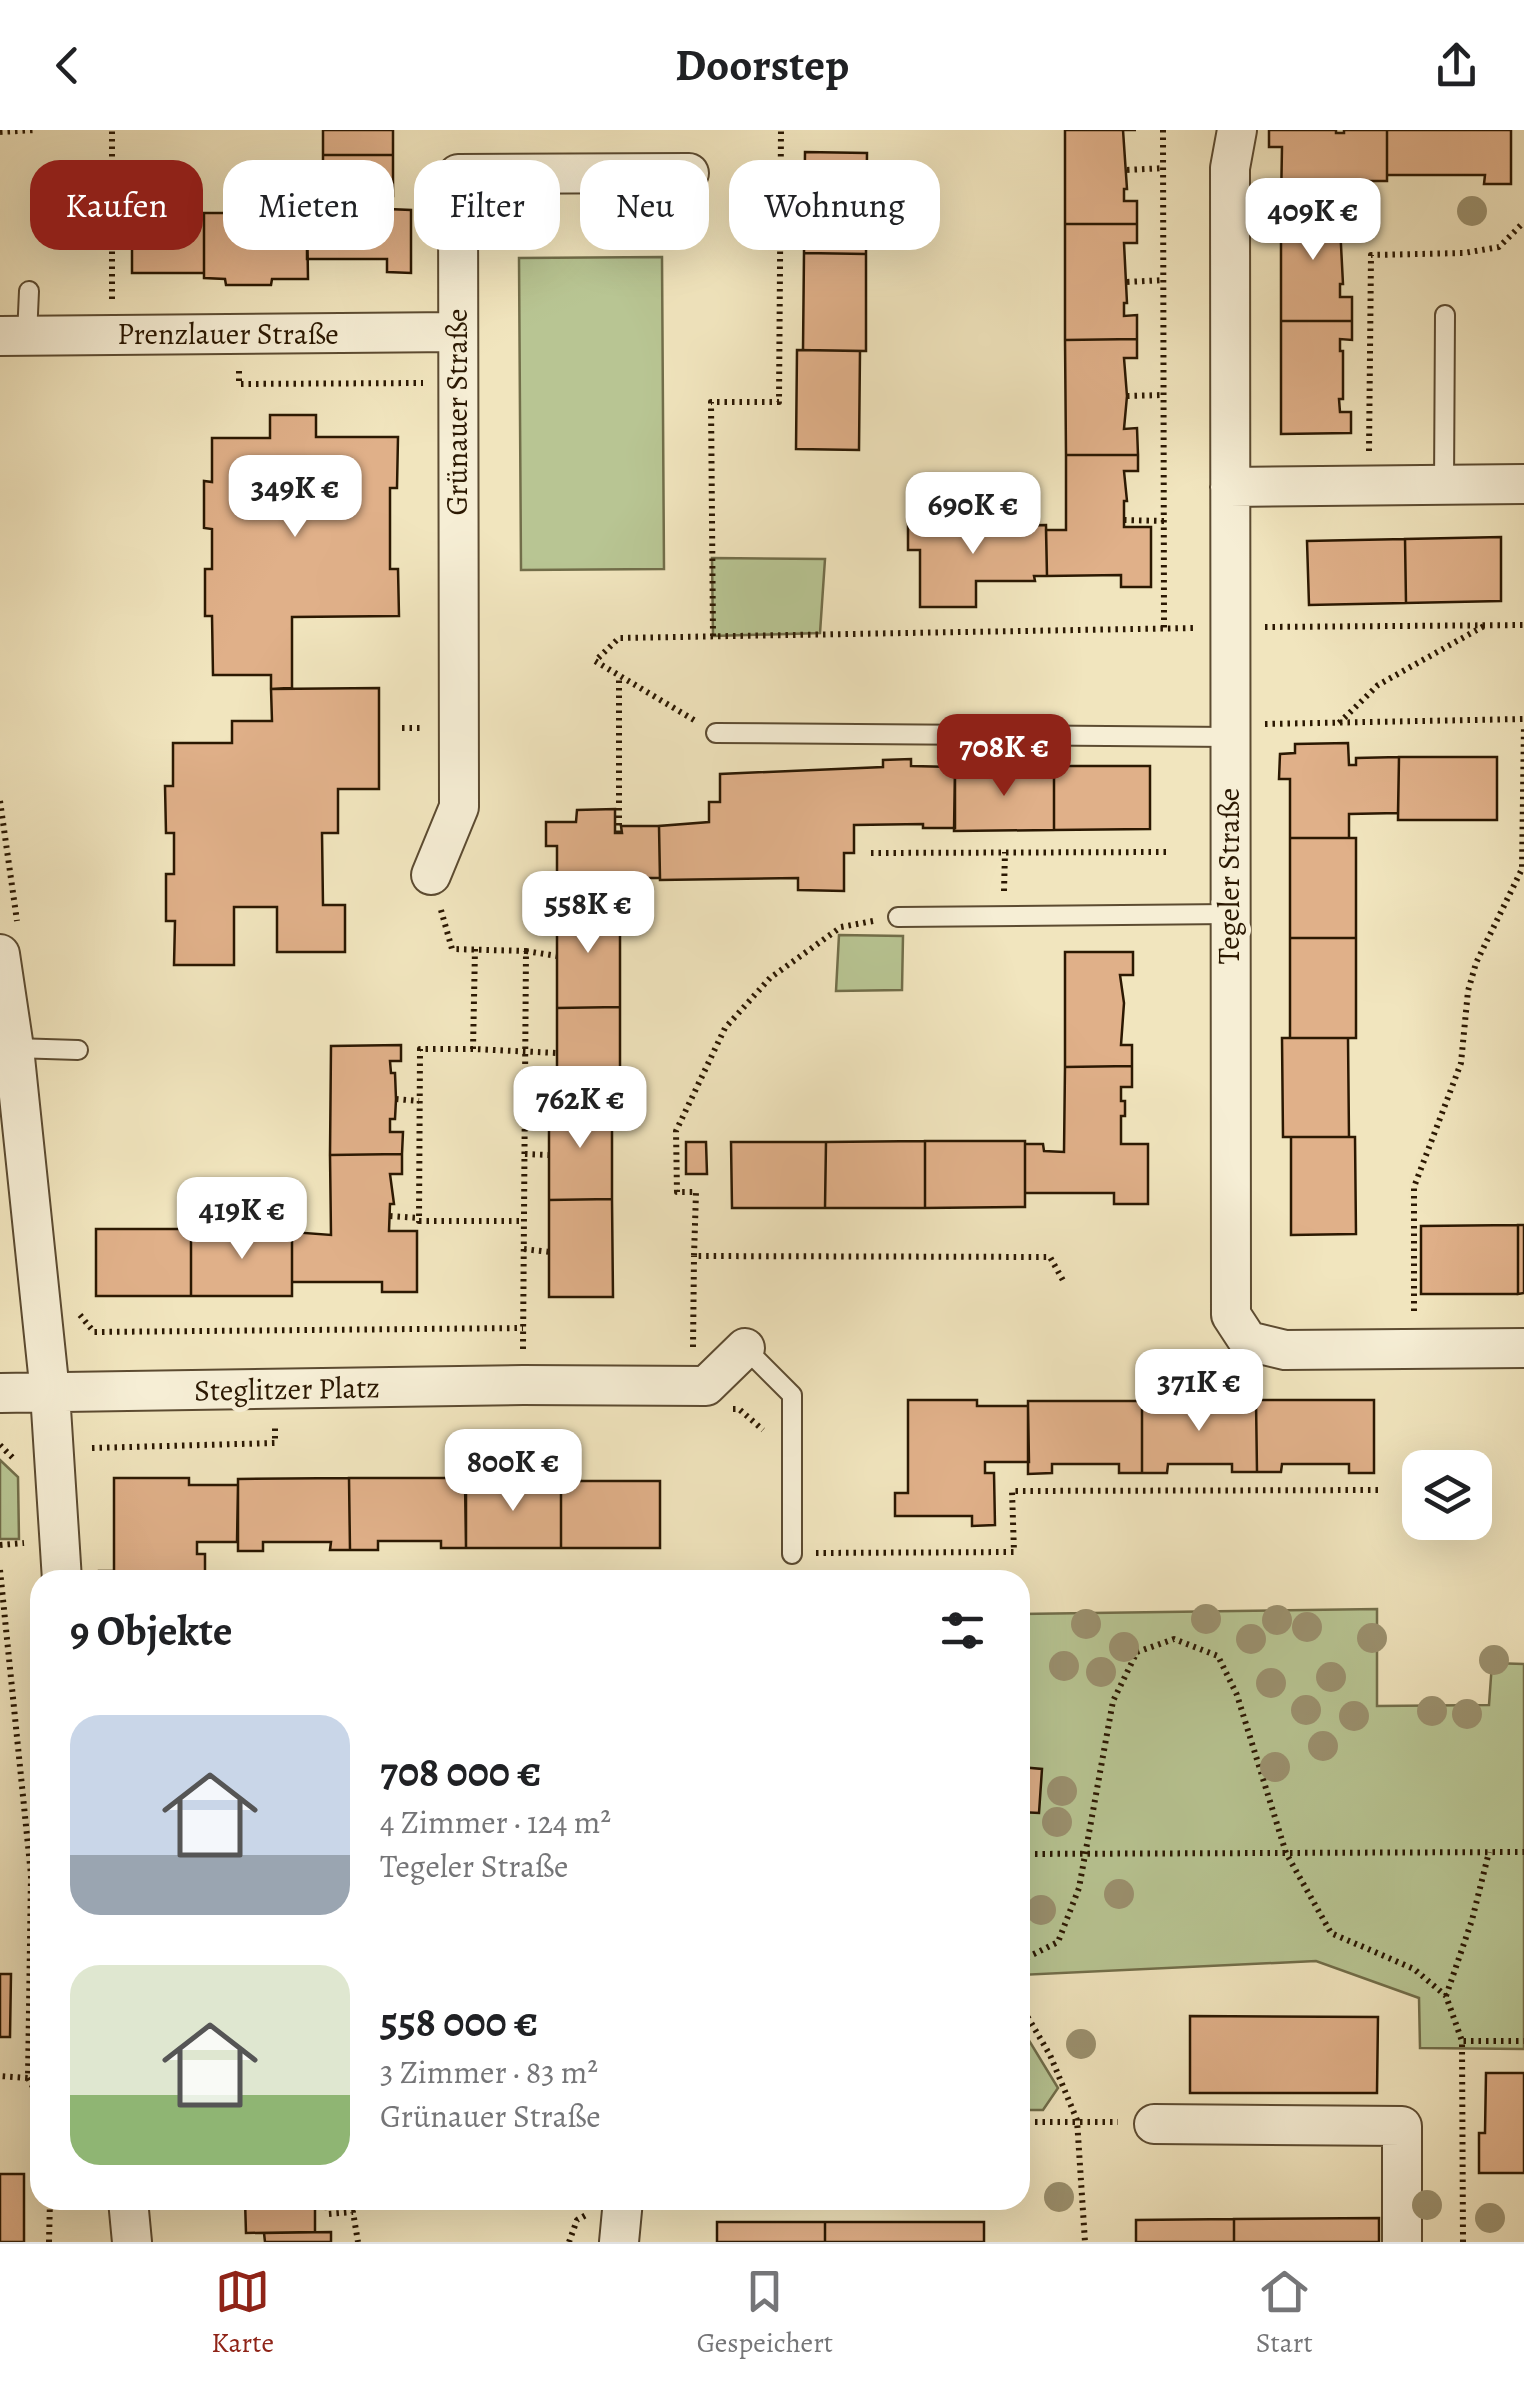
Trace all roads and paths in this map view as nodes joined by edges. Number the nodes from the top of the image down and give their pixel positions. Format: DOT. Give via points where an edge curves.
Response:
graph roads {
  1 [pos="112,130"];
  2 [pos="781,130"];
  3 [pos="1164,130"];
  4 [pos="1237,130"];
  5 [pos="0,132"];
  6 [pos="36,134"];
  7 [pos="1164,168"];
  8 [pos="1126,170"];
  9 [pos="580,173"];
  10 [pos="1524,222"];
  11 [pos="1164,280"];
  12 [pos="1127,282"];
  13 [pos="29,291"];
  14 [pos="1445,315"];
  15 [pos="456,332"];
  16 [pos="112,335"];
  17 [pos="13,336"];
  18 [pos="239,354"];
  19 [pos="431,383"];
  20 [pos="1164,395"];
  21 [pos="1127,396"];
  22 [pos="1524,484"];
  23 [pos="1444,485"];
  24 [pos="1369,486"];
  25 [pos="1230,487"];
  26 [pos="1124,520"];
  27 [pos="1164,520"];
  28 [pos="1485,626"];
  29 [pos="1524,626"];
  30 [pos="1230,627"];
  31 [pos="1164,628"];
  32 [pos="713,636"];
  33 [pos="619,676"];
  34 [pos="1524,722"];
  35 [pos="1339,723"];
  36 [pos="402,728"];
  37 [pos="432,728"];
  38 [pos="1230,731"];
  39 [pos="716,733"];
  40 [pos="619,833"];
  41 [pos="1168,852"];
  42 [pos="870,853"];
  43 [pos="431,875"];
  44 [pos="1229,914"];
  45 [pos="898,917"];
  46 [pos="475,949"];
  47 [pos="526,951"];
  48 [pos="0,954"];
  49 [pos="557,956"];
  50 [pos="14,1048"];
  51 [pos="473,1049"];
  52 [pos="78,1050"];
  53 [pos="525,1051"];
  54 [pos="557,1053"];
  55 [pos="396,1098"];
  56 [pos="420,1101"];
  57 [pos="524,1154"];
  58 [pos="549,1155"];
  59 [pos="390,1216"];
  60 [pos="419,1218"];
  61 [pos="524,1222"];
  62 [pos="524,1249"];
  63 [pos="550,1252"];
  64 [pos="694,1256"];
  65 [pos="1064,1284"];
  66 [pos="78,1328"];
  67 [pos="523,1328"];
  68 [pos="1414,1347"];
  69 [pos="745,1348"];
  70 [pos="1524,1348"];
  71 [pos="524,1385"];
  72 [pos="0,1392"];
  73 [pos="65,1392"];
  74 [pos="714,1398"];
  75 [pos="274,1410"];
  76 [pos="768,1434"];
  77 [pos="1382,1490"];
  78 [pos="792,1554"];
  79 [pos="0,1570"];
  80 [pos="62,1570"];
  81 [pos="1489,1852"];
  82 [pos="1524,1852"];
  83 [pos="1286,1853"];
  84 [pos="1030,1854"];
  85 [pos="1086,1854"];
  86 [pos="30,1856"];
  87 [pos="1030,1956"];
  88 [pos="30,1976"];
  89 [pos="1446,1996"];
  90 [pos="1030,2021"];
  91 [pos="1462,2041"];
  92 [pos="1524,2041"];
  93 [pos="0,2076"];
  94 [pos="28,2078"];
  95 [pos="30,2082"];
  96 [pos="1077,2120"];
  97 [pos="1030,2122"];
  98 [pos="1154,2124"];
  99 [pos="50,2210"];
  100 [pos="129,2210"];
  101 [pos="328,2210"];
  102 [pos="622,2210"];
  103 [pos="49,2242"];
  104 [pos="132,2242"];
  105 [pos="358,2242"];
  106 [pos="620,2242"];
  107 [pos="1084,2242"];
  108 [pos="1402,2242"];
  109 [pos="1463,2242"];
  1 -- 16 [label="path"];
  2 -- 32 [label="path" via="779,402 711,402"];
  3 -- 7 [label="path"];
  4 -- 25 [label="street, Tegeler Straße" via="1230,168"];
  5 -- 6 [label="path"];
  7 -- 8 [label="path"];
  7 -- 11 [label="path"];
  9 -- 15 [label="street, Grünauer Straße" via="458,174"];
  10 -- 24 [label="path" via="1498,247 1370,255"];
  11 -- 12 [label="path"];
  11 -- 20 [label="path"];
  13 -- 17 [label="lane"];
  14 -- 23 [label="lane"];
  15 -- 16 [label="street, Prenzlauer Straße"];
  15 -- 43 [label="street, Grünauer Straße" via="458,806"];
  16 -- 17 [label="street, Prenzlauer Straße"];
  18 -- 19 [label="path" via="239,384"];
  20 -- 21 [label="path"];
  20 -- 27 [label="path"];
  22 -- 23 [label="street"];
  23 -- 24 [label="street"];
  24 -- 25 [label="street"];
  25 -- 30 [label="street, Tegeler Straße"];
  26 -- 27 [label="path"];
  27 -- 31 [label="path"];
  28 -- 29 [label="path"];
  28 -- 30 [label="path"];
  28 -- 35 [label="path" via="1378,684"];
  30 -- 31 [label="path"];
  30 -- 38 [label="street, Tegeler Straße"];
  31 -- 32 [label="path"];
  32 -- 33 [label="path" via="620,638 595,661"];
  33 -- 39 [label="path"];
  33 -- 40 [label="path"];
  34 -- 35 [label="path"];
  34 -- 68 [label="path" via="1522,869 1476,963 1461,1063 1414,1187"];
  35 -- 38 [label="path"];
  36 -- 37 [label="path"];
  38 -- 39 [label="lane"];
  38 -- 44 [label="street, Tegeler Straße"];
  41 -- 42 [label="path"];
  43 -- 46 [label="path" via="452,948"];
  44 -- 45 [label="lane"];
  44 -- 68 [label="street, Tegeler Straße" via="1231,1315 1248,1342 1285,1350"];
  45 -- 64 [label="path" via="840,926 770,978 725,1028 676,1131 677,1192 696,1192"];
  46 -- 47 [label="path"];
  46 -- 51 [label="path"];
  47 -- 49 [label="path"];
  47 -- 53 [label="path"];
  48 -- 50 [label="street"];
  50 -- 52 [label="lane"];
  50 -- 73 [label="street"];
  51 -- 53 [label="path"];
  51 -- 56 [label="path" via="420,1049"];
  53 -- 54 [label="path"];
  53 -- 57 [label="path"];
  55 -- 56 [label="path"];
  56 -- 60 [label="path"];
  57 -- 58 [label="path"];
  57 -- 61 [label="path"];
  59 -- 60 [label="path"];
  60 -- 61 [label="path"];
  61 -- 62 [label="path"];
  62 -- 63 [label="path"];
  62 -- 67 [label="path"];
  64 -- 65 [label="path" via="1050,1257"];
  64 -- 74 [label="path" via="693,1348"];
  66 -- 67 [label="path" via="78,1312 94,1332"];
  67 -- 71 [label="path"];
  68 -- 70 [label="street, Tegeler Straße" via="1466,1359"];
  69 -- 74 [label="street"];
  69 -- 78 [label="lane" via="792,1395"];
  71 -- 73 [label="street, Steglitzer Platz"];
  71 -- 74 [label="street, Steglitzer Platz"];
  72 -- 73 [label="street, Steglitzer Platz"];
  73 -- 75 [label="path" via="86,1458 94,1446 275,1443"];
  73 -- 80 [label="street"];
  74 -- 76 [label="path"];
  77 -- 78 [label="path" via="1012,1492 1014,1552"];
  79 -- 86 [label="path"];
  81 -- 82 [label="path"];
  81 -- 83 [label="path"];
  81 -- 89 [label="path"];
  83 -- 85 [label="path"];
  83 -- 85 [label="path" via="1237,1695 1218,1656 1174,1639 1136,1652 1114,1702"];
  83 -- 89 [label="path" via="1332,1933 1414,1969"];
  84 -- 85 [label="path"];
  85 -- 87 [label="path" via="1058,1942"];
  88 -- 94 [label="path"];
  89 -- 91 [label="path"];
  90 -- 96 [label="path"];
  91 -- 92 [label="path"];
  91 -- 109 [label="path"];
  93 -- 94 [label="path"];
  94 -- 95 [label="path"];
  96 -- 97 [label="path"];
  96 -- 107 [label="path"];
  98 -- 108 [label="street" via="1402,2126"];
  99 -- 103 [label="path"];
  100 -- 104 [label="street"];
  101 -- 105 [label="path" via="353,2212"];
  102 -- 106 [label="street"];
}
